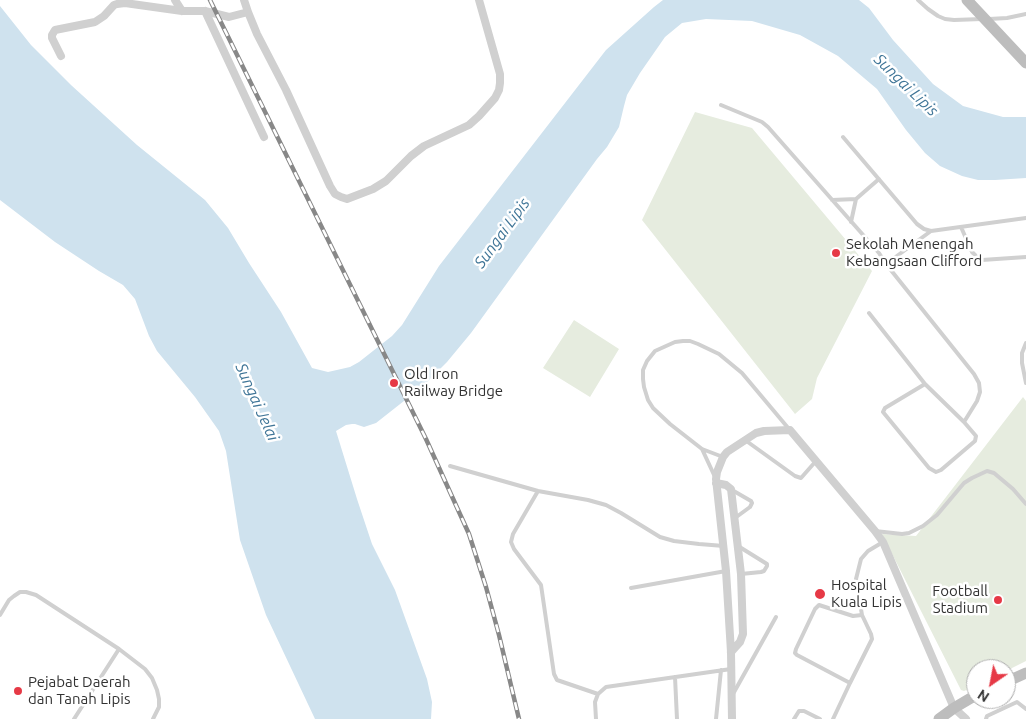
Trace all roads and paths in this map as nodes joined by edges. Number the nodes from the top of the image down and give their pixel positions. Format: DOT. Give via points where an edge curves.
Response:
graph roads {
  1 [pos="175,0"];
  2 [pos="244,0"];
  3 [pos="479,0"];
  4 [pos="918,0"];
  5 [pos="967,0"];
  6 [pos="182,11"];
  7 [pos="205,11"];
  8 [pos="248,12"];
  9 [pos="1026,14"];
  10 [pos="61,56"];
  11 [pos="1026,63"];
  12 [pos="721,105"];
  13 [pos="264,137"];
  14 [pos="843,137"];
  15 [pos="879,180"];
  16 [pos="856,199"];
  17 [pos="832,200"];
  18 [pos="1026,218"];
  19 [pos="851,222"];
  20 [pos="961,227"];
  21 [pos="931,231"];
  22 [pos="1026,257"];
  23 [pos="886,264"];
  24 [pos="869,313"];
  25 [pos="1026,343"];
  26 [pos="1026,383"];
  27 [pos="925,384"];
  28 [pos="964,422"];
  29 [pos="790,430"];
  30 [pos="745,440"];
  31 [pos="702,450"];
  32 [pos="723,457"];
  33 [pos="816,461"];
  34 [pos="450,466"];
  35 [pos="716,481"];
  36 [pos="731,489"];
  37 [pos="538,491"];
  38 [pos="1026,504"];
  39 [pos="735,518"];
  40 [pos="875,531"];
  41 [pos="883,542"];
  42 [pos="724,546"];
  43 [pos="738,546"];
  44 [pos="726,571"];
  45 [pos="741,574"];
  46 [pos="632,588"];
  47 [pos="862,615"];
  48 [pos="0,616"];
  49 [pos="776,617"];
  50 [pos="119,649"];
  51 [pos="731,652"];
  52 [pos="731,669"];
  53 [pos="720,670"];
  54 [pos="675,677"];
  55 [pos="850,683"];
  56 [pos="598,694"];
  57 [pos="732,696"];
  58 [pos="966,701"];
  59 [pos="954,708"];
  60 [pos="1026,709"];
  61 [pos="74,719"];
  62 [pos="154,719"];
  63 [pos="596,719"];
  64 [pos="677,719"];
  65 [pos="716,719"];
  66 [pos="732,719"];
  67 [pos="794,719"];
  68 [pos="820,719"];
  69 [pos="832,719"];
  70 [pos="938,719"];
  71 [pos="966,719"];
  72 [pos="986,719"];
  1 -- 6 [label="street"];
  2 -- 8 [label="street"];
  3 -- 8 [label="street" via="500,74 495,98 469,125 424,146 386,181 347,199 335,194 330,186"];
  4 -- 9 [label="lane" via="938,16 954,20"];
  5 -- 11 [label="main road, bridge"];
  6 -- 7 [label="street"];
  6 -- 10 [label="street" via="125,3 114,5 95,22 55,30 52,38"];
  7 -- 8 [label="street" via="229,17"];
  7 -- 13 [label="street"];
  12 -- 17 [label="lane" via="768,127"];
  14 -- 15 [label="lane"];
  15 -- 16 [label="lane"];
  15 -- 21 [label="lane" via="920,227"];
  16 -- 17 [label="lane"];
  16 -- 19 [label="lane"];
  17 -- 19 [label="lane"];
  18 -- 20 [label="lane"];
  19 -- 23 [label="lane"];
  20 -- 21 [label="lane"];
  20 -- 22 [label="lane" via="972,252 982,260"];
  21 -- 23 [label="lane"];
  23 -- 28 [label="lane" via="979,383 977,402"];
  24 -- 27 [label="lane"];
  25 -- 26 [label="lane" via="1022,353"];
  27 -- 28 [label="lane"];
  27 -- 28 [label="lane" via="883,412 929,468 936,472 941,470 975,440 976,436"];
  29 -- 30 [label="street" via="764,431"];
  29 -- 31 [label="lane" via="728,361 690,341 676,342 655,351 647,361 644,387 653,408"];
  29 -- 33 [label="street"];
  30 -- 32 [label="street"];
  30 -- 33 [label="lane" via="801,478"];
  31 -- 32 [label="lane"];
  31 -- 35 [label="lane"];
  32 -- 35 [label="street"];
  33 -- 40 [label="street"];
  34 -- 37 [label="lane"];
  35 -- 36 [label="street"];
  35 -- 42 [label="street"];
  36 -- 39 [label="street"];
  36 -- 39 [label="lane" via="752,501 750,507"];
  37 -- 42 [label="lane" via="606,505 674,542"];
  37 -- 56 [label="lane" via="511,542 541,585 557,680"];
  38 -- 40 [label="lane" via="1013,489 987,471 964,483 937,515 915,531 902,534"];
  39 -- 43 [label="street"];
  40 -- 41 [label="street"];
  41 -- 47 [label="lane" via="861,559 856,579"];
  41 -- 59 [label="street"];
  42 -- 44 [label="street"];
  43 -- 45 [label="street"];
  43 -- 45 [label="lane" via="767,564 764,571"];
  44 -- 46 [label="lane"];
  44 -- 51 [label="street"];
  45 -- 51 [label="street" via="743,634"];
  47 -- 55 [label="lane" via="872,639"];
  47 -- 55 [label="lane" via="853,616 819,605 814,609 796,649 797,655"];
  48 -- 50 [label="lane" via="9,600 20,592 26,592 36,595"];
  49 -- 57 [label="lane"];
  50 -- 61 [label="lane"];
  50 -- 62 [label="lane" via="146,669 152,678 159,699"];
  51 -- 52 [label="street"];
  52 -- 53 [label="lane"];
  52 -- 57 [label="street"];
  53 -- 54 [label="lane"];
  53 -- 65 [label="lane"];
  54 -- 56 [label="lane" via="606,687"];
  54 -- 64 [label="lane"];
  55 -- 69 [label="lane"];
  56 -- 63 [label="lane"];
  57 -- 66 [label="street"];
  58 -- 59 [label="main road"];
  59 -- 70 [label="main road"];
  59 -- 71 [label="street"];
  60 -- 72 [label="lane" via="1017,702"];
  67 -- 68 [label="lane" via="799,711"];
}
